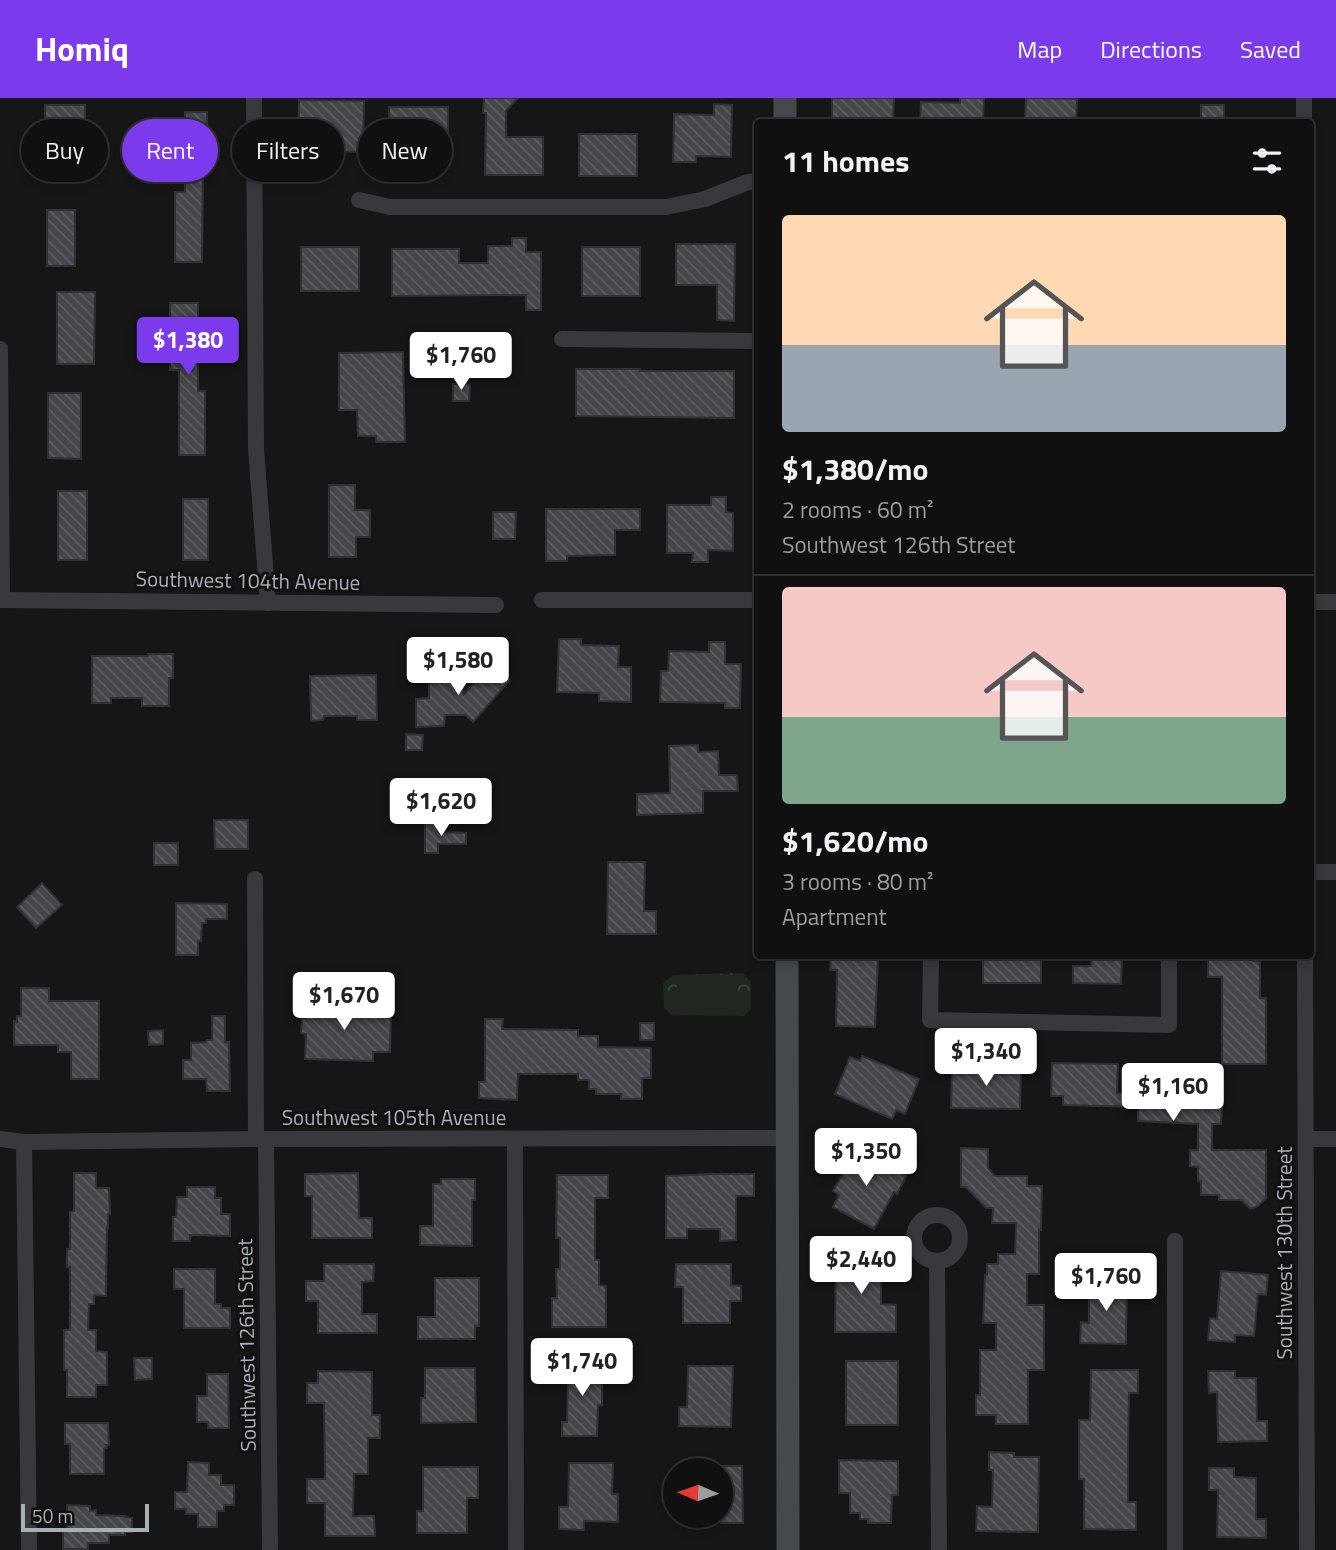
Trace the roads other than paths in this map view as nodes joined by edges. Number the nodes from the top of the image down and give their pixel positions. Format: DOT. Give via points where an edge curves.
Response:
graph roads {
  1 [pos="254,98"];
  2 [pos="785,98"];
  3 [pos="1304,98"];
  4 [pos="785,119"];
  5 [pos="1304,119"];
  6 [pos="754,181"];
  7 [pos="359,200"];
  8 [pos="562,339"];
  9 [pos="754,341"];
  10 [pos="0,349"];
  11 [pos="1,600"];
  12 [pos="542,600"];
  13 [pos="754,600"];
  14 [pos="1314,602"];
  15 [pos="1336,602"];
  16 [pos="268,603"];
  17 [pos="496,606"];
  18 [pos="1314,872"];
  19 [pos="1336,872"];
  20 [pos="255,879"];
  21 [pos="787,959"];
  22 [pos="931,959"];
  23 [pos="1169,959"];
  24 [pos="1305,959"];
  25 [pos="788,1138"];
  26 [pos="0,1139"];
  27 [pos="261,1139"];
  28 [pos="1306,1139"];
  29 [pos="1336,1139"];
  30 [pos="515,1140"];
  31 [pos="24,1142"];
  32 [pos="1175,1241"];
  33 [pos="937,1261"];
  34 [pos="29,1550"];
  35 [pos="270,1550"];
  36 [pos="516,1550"];
  37 [pos="788,1550"];
  38 [pos="939,1550"];
  39 [pos="1175,1550"];
  40 [pos="1307,1550"];
  1 -- 16 [label="street" via="256,449"];
  2 -- 4 [label="street"];
  3 -- 5 [label="street"];
  6 -- 7 [label="street" via="666,208 390,206"];
  8 -- 9 [label="street"];
  10 -- 11 [label="street"];
  11 -- 16 [label="street, Southwest 104th Avenue"];
  12 -- 13 [label="street"];
  14 -- 15 [label="street"];
  16 -- 17 [label="street, Southwest 104th Avenue"];
  18 -- 19 [label="street"];
  20 -- 27 [label="street, Southwest 126th Street"];
  21 -- 25 [label="street"];
  22 -- 23 [label="street" via="930,1020 1169,1025"];
  24 -- 28 [label="street, Southwest 130th Street"];
  25 -- 30 [label="street, Southwest 105th Avenue"];
  25 -- 37 [label="street"];
  26 -- 31 [label="street, Southwest 105th Avenue"];
  27 -- 30 [label="street, Southwest 105th Avenue"];
  27 -- 31 [label="street, Southwest 105th Avenue"];
  27 -- 35 [label="street, Southwest 126th Street"];
  28 -- 29 [label="street"];
  28 -- 40 [label="street, Southwest 130th Street"];
  30 -- 36 [label="street"];
  31 -- 34 [label="street"];
  32 -- 39 [label="street"];
  33 -- 38 [label="street"];
}
